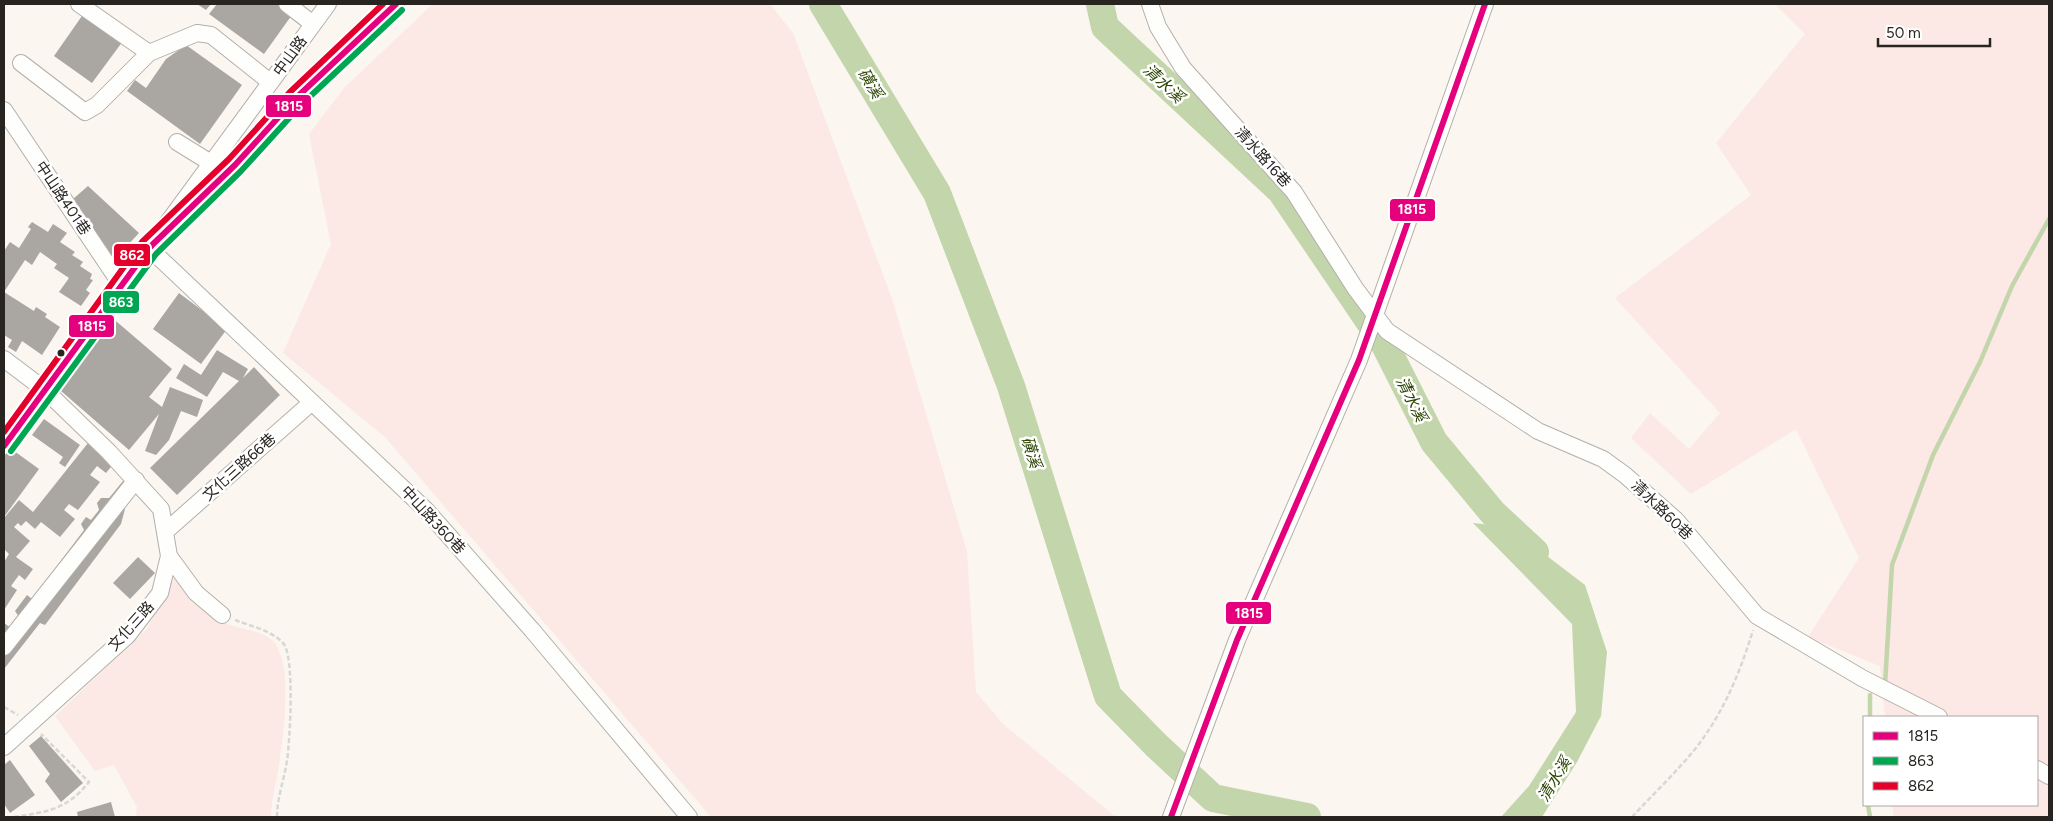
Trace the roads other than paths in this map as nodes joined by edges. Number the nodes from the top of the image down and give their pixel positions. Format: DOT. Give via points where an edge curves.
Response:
graph roads {
  1 [pos="79,4"];
  2 [pos="287,4"];
  3 [pos="328,4"];
  4 [pos="396,4"];
  5 [pos="1150,4"];
  6 [pos="1485,4"];
  7 [pos="313,24"];
  8 [pos="149,53"];
  9 [pos="21,63"];
  10 [pos="270,82"];
  11 [pos="4,110"];
  12 [pos="178,142"];
  13 [pos="211,163"];
  14 [pos="149,248"];
  15 [pos="122,286"];
  16 [pos="1373,314"];
  17 [pos="4,359"];
  18 [pos="45,390"];
  19 [pos="312,402"];
  20 [pos="4,446"];
  21 [pos="136,480"];
  22 [pos="166,531"];
  23 [pos="170,556"];
  24 [pos="222,615"];
  25 [pos="4,647"];
  26 [pos="1937,716"];
  27 [pos="4,747"];
  28 [pos="2038,770"];
  29 [pos="2049,776"];
  30 [pos="689,817"];
  31 [pos="1171,817"];
  1 -- 8 [label="street"];
  2 -- 7 [label="street"];
  3 -- 7 [label="street, 中山路"];
  4 -- 14 [label="street" via="296,98 235,165"];
  5 -- 16 [label="street, 清水路16巷" via="1158,27 1183,68 1294,192"];
  6 -- 16 [label="street"];
  7 -- 10 [label="street, 中山路"];
  8 -- 9 [label="street" via="86,112"];
  8 -- 10 [label="street" via="197,33 211,35"];
  10 -- 13 [label="street, 中山路"];
  11 -- 15 [label="street, 中山路401巷"];
  12 -- 13 [label="street"];
  13 -- 14 [label="street, 中山路"];
  14 -- 15 [label="street, 中山路"];
  14 -- 19 [label="street, 中山路360巷"];
  15 -- 18 [label="street, 中山路"];
  16 -- 26 [label="street, 清水路60巷" via="1386,331 1493,403 1538,431 1604,459 1625,475 1676,520 1757,616 1862,678"];
  16 -- 31 [label="street" via="1358,360 1237,640"];
  17 -- 18 [label="street, 文化三路"];
  18 -- 20 [label="street, 中山路"];
  18 -- 21 [label="street, 文化三路"];
  19 -- 22 [label="street, 文化三路66巷"];
  19 -- 30 [label="street, 中山路360巷" via="426,510"];
  21 -- 22 [label="street, 文化三路" via="160,509"];
  21 -- 25 [label="street"];
  22 -- 23 [label="street, 文化三路"];
  23 -- 24 [label="street" via="196,593"];
  23 -- 27 [label="street, 文化三路" via="160,593 128,635"];
  28 -- 29 [label="street"];
}
